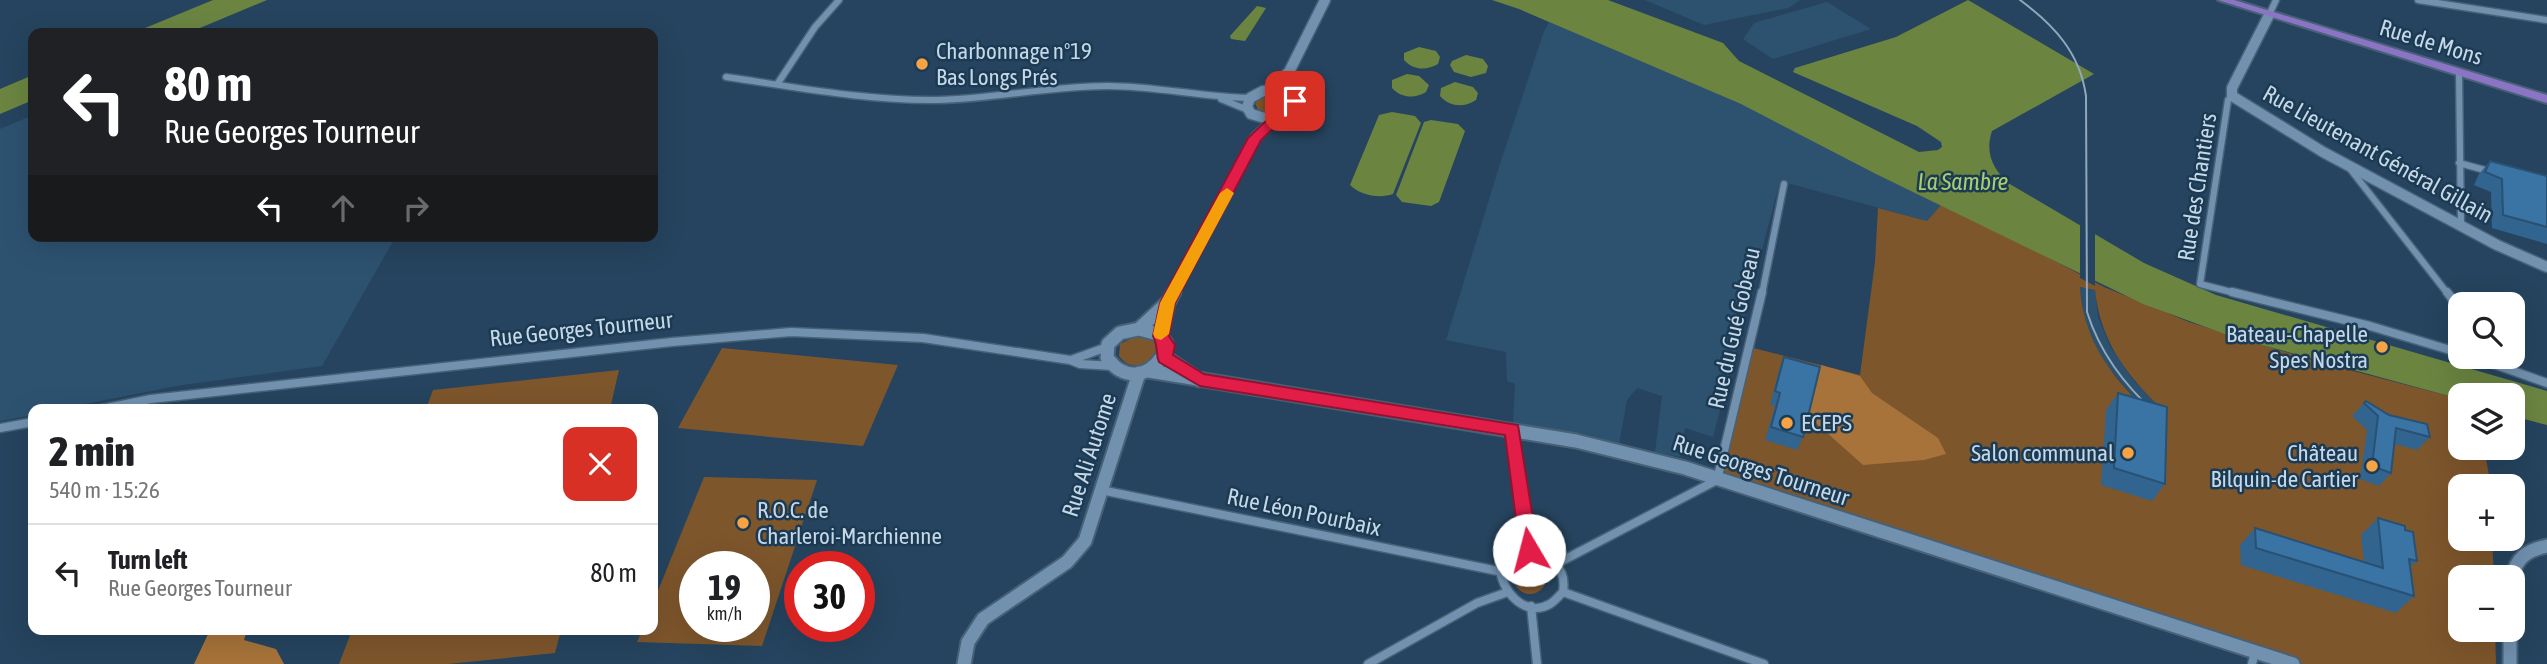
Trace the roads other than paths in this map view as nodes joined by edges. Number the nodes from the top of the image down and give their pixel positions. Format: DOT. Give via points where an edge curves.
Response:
graph roads {
  1 [pos="839,0"];
  2 [pos="1325,0"];
  3 [pos="2223,0"];
  4 [pos="2276,0"];
  5 [pos="2418,0"];
  6 [pos="2269,15"];
  7 [pos="2547,20"];
  8 [pos="1289,72"];
  9 [pos="2459,72"];
  10 [pos="726,77"];
  11 [pos="778,83"];
  12 [pos="1269,90"];
  13 [pos="1287,94"];
  14 [pos="2232,96"];
  15 [pos="1217,98"];
  16 [pos="1250,98"];
  17 [pos="2547,99"];
  18 [pos="1252,114"];
  19 [pos="1273,121"];
  20 [pos="1255,138"];
  21 [pos="2346,163"];
  22 [pos="2459,163"];
  23 [pos="2497,173"];
  24 [pos="1784,184"];
  25 [pos="2461,225"];
  26 [pos="2547,267"];
  27 [pos="2448,294"];
  28 [pos="1168,303"];
  29 [pos="1139,329"];
  30 [pos="1161,336"];
  31 [pos="1107,346"];
  32 [pos="2448,350"];
  33 [pos="1165,357"];
  34 [pos="1070,360"];
  35 [pos="1113,366"];
  36 [pos="2512,369"];
  37 [pos="1144,372"];
  38 [pos="1200,380"];
  39 [pos="2547,383"];
  40 [pos="126,404"];
  41 [pos="28,423"];
  42 [pos="0,428"];
  43 [pos="1512,429"];
  44 [pos="1717,480"];
  45 [pos="1101,490"];
  46 [pos="2547,546"];
  47 [pos="1529,550"];
  48 [pos="1558,563"];
  49 [pos="2514,565"];
  50 [pos="1498,571"];
  51 [pos="1563,592"];
  52 [pos="1506,593"];
  53 [pos="1531,606"];
  54 [pos="2510,642"];
  55 [pos="2254,658"];
  56 [pos="964,664"];
  57 [pos="1368,664"];
  58 [pos="1536,664"];
  59 [pos="1764,664"];
  60 [pos="2293,664"];
  61 [pos="2510,664"];
  1 -- 11 [label="street"];
  2 -- 8 [label="street"];
  3 -- 6 [label="main road, Rue de Mons"];
  4 -- 6 [label="street"];
  5 -- 7 [label="street"];
  6 -- 9 [label="main road, Rue de Mons"];
  6 -- 14 [label="street, Rue Lieutenant Général Gillain"];
  8 -- 12 [label="street"];
  8 -- 13 [label="street"];
  9 -- 17 [label="main road, Rue de Mons"];
  9 -- 22 [label="street"];
  10 -- 11 [label="street"];
  11 -- 15 [label="street" via="913,100 1108,86"];
  12 -- 13 [label="street"];
  12 -- 16 [label="street"];
  13 -- 19 [label="street" via="1295,101 1296,110"];
  14 -- 21 [label="street, Rue Lieutenant Général Gillain"];
  14 -- 32 [label="street, Rue des Chantiers" via="2200,284"];
  15 -- 16 [label="street"];
  15 -- 18 [label="street"];
  16 -- 18 [label="street" via="1247,104"];
  18 -- 19 [label="street"];
  18 -- 20 [label="street"];
  19 -- 20 [label="street"];
  20 -- 28 [label="street"];
  21 -- 25 [label="street, Rue Lieutenant Général Gillain"];
  21 -- 27 [label="street"];
  22 -- 23 [label="street"];
  22 -- 25 [label="street"];
  24 -- 44 [label="street, Rue du Gué Gobeau"];
  25 -- 26 [label="street, Rue Lieutenant Général Gillain"];
  28 -- 29 [label="street"];
  28 -- 30 [label="street"];
  29 -- 30 [label="street"];
  29 -- 31 [label="street" via="1120,333"];
  30 -- 33 [label="street" via="1167,345"];
  31 -- 34 [label="street, Rue Georges Tourneur"];
  31 -- 35 [label="street"];
  33 -- 37 [label="street"];
  33 -- 38 [label="street, Rue Georges Tourneur"];
  34 -- 35 [label="street, Rue Georges Tourneur"];
  34 -- 40 [label="street, Rue Georges Tourneur" via="900,336 754,334"];
  35 -- 37 [label="street" via="1128,373"];
  36 -- 39 [label="street"];
  37 -- 38 [label="street, Rue Georges Tourneur"];
  37 -- 45 [label="street, Rue Ali Autome"];
  38 -- 43 [label="street, Rue Georges Tourneur"];
  41 -- 42 [label="street"];
  43 -- 44 [label="street, Rue Georges Tourneur" via="1685,468"];
  43 -- 47 [label="street"];
  44 -- 48 [label="street"];
  44 -- 55 [label="street, Rue Georges Tourneur"];
  45 -- 50 [label="street, Rue Léon Pourbaix"];
  45 -- 56 [label="street, Rue Ali Autome" via="1085,541 1067,562 983,619 968,642"];
  46 -- 49 [label="street" via="2528,551"];
  47 -- 48 [label="street"];
  47 -- 50 [label="street" via="1510,554"];
  48 -- 51 [label="street" via="1564,574"];
  50 -- 52 [label="street"];
  51 -- 53 [label="street" via="1553,602"];
  51 -- 59 [label="street"];
  52 -- 53 [label="street"];
  52 -- 57 [label="street" via="1477,603"];
  53 -- 58 [label="street"];
  54 -- 61 [label="street"];
  55 -- 60 [label="street, Rue Georges Tourneur"];
}
